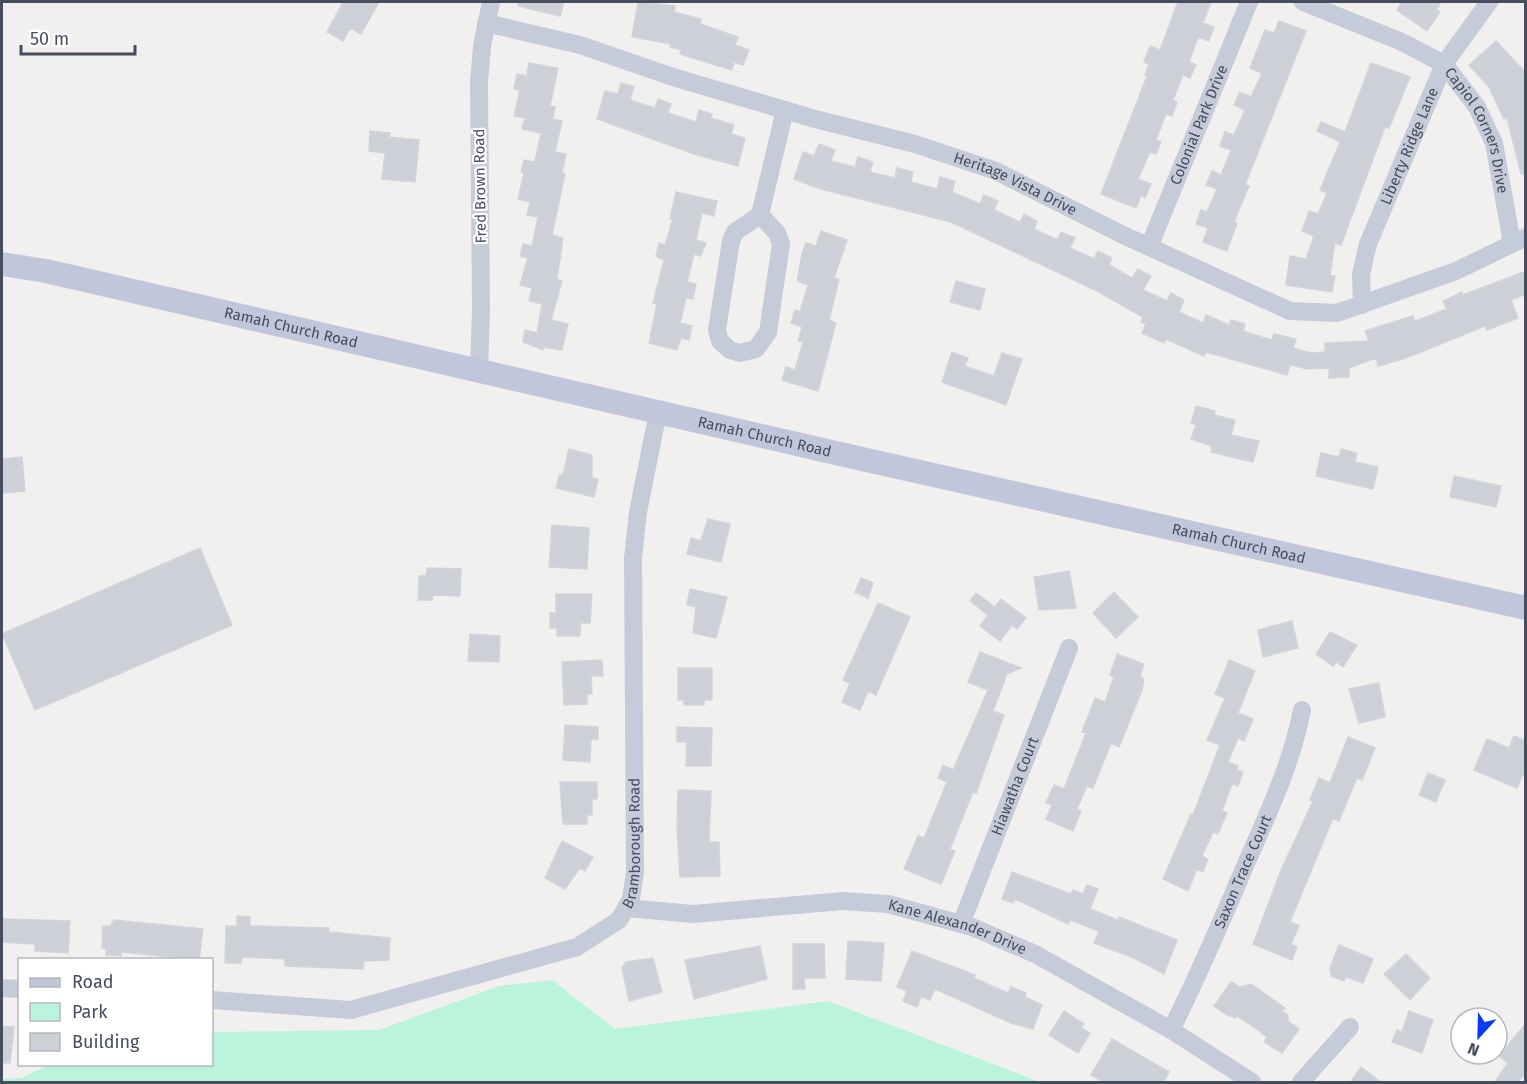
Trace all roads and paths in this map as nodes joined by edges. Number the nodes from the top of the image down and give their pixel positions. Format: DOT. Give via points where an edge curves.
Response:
graph roads {
  1 [pos="491,2"];
  2 [pos="1249,2"];
  3 [pos="1303,2"];
  4 [pos="1489,2"];
  5 [pos="486,23"];
  6 [pos="1444,64"];
  7 [pos="784,110"];
  8 [pos="760,215"];
  9 [pos="1519,240"];
  10 [pos="1149,247"];
  11 [pos="2,264"];
  12 [pos="1362,304"];
  13 [pos="479,371"];
  14 [pos="658,412"];
  15 [pos="1526,608"];
  16 [pos="1069,648"];
  17 [pos="1302,710"];
  18 [pos="626,908"];
  19 [pos="961,924"];
  20 [pos="2,988"];
  21 [pos="18,989"];
  22 [pos="213,1000"];
  23 [pos="1350,1027"];
  24 [pos="1172,1030"];
  25 [pos="1252,1083"];
  26 [pos="1301,1083"];
  1 -- 5 [label="street, Fred Brown Road"];
  2 -- 10 [label="street, Colonial Park Drive"];
  3 -- 6 [label="street, Capiol Corners Drive" via="1402,42"];
  4 -- 6 [label="street, Liberty Ridge Lane"];
  5 -- 7 [label="street, Heritage Vista Drive" via="580,45"];
  5 -- 13 [label="street, Fred Brown Road" via="479,83"];
  6 -- 9 [label="street, Capiol Corners Drive" via="1477,107 1494,143"];
  6 -- 12 [label="street, Liberty Ridge Lane" via="1368,244 1361,274"];
  7 -- 8 [label="street"];
  7 -- 10 [label="street, Heritage Vista Drive" via="915,144 996,171"];
  8 -- 8 [label="street" via="735,232 727,257 717,330 720,342 740,353 756,349 768,332 781,244 777,233"];
  9 -- 12 [label="street, Heritage Vista Drive" via="1456,271"];
  10 -- 12 [label="street, Heritage Vista Drive" via="1290,311 1337,313"];
  11 -- 13 [label="main road, Ramah Church Road" via="57,273"];
  13 -- 14 [label="main road, Ramah Church Road"];
  14 -- 15 [label="main road, Ramah Church Road"];
  14 -- 18 [label="street, Bramborough Road" via="633,558 635,872"];
  16 -- 19 [label="street, Hiawatha Court"];
  17 -- 24 [label="street, Saxon Trace Court" via="1283,778"];
  18 -- 19 [label="street, Kane Alexander Drive" via="693,914 843,901 888,904"];
  18 -- 22 [label="street, Bramborough Road" via="619,920 577,947 375,1005 351,1010"];
  19 -- 24 [label="street, Kane Alexander Drive" via="1035,954"];
  20 -- 21 [label="street"];
  23 -- 26 [label="street"];
  24 -- 25 [label="street, Kane Alexander Drive"];
}
